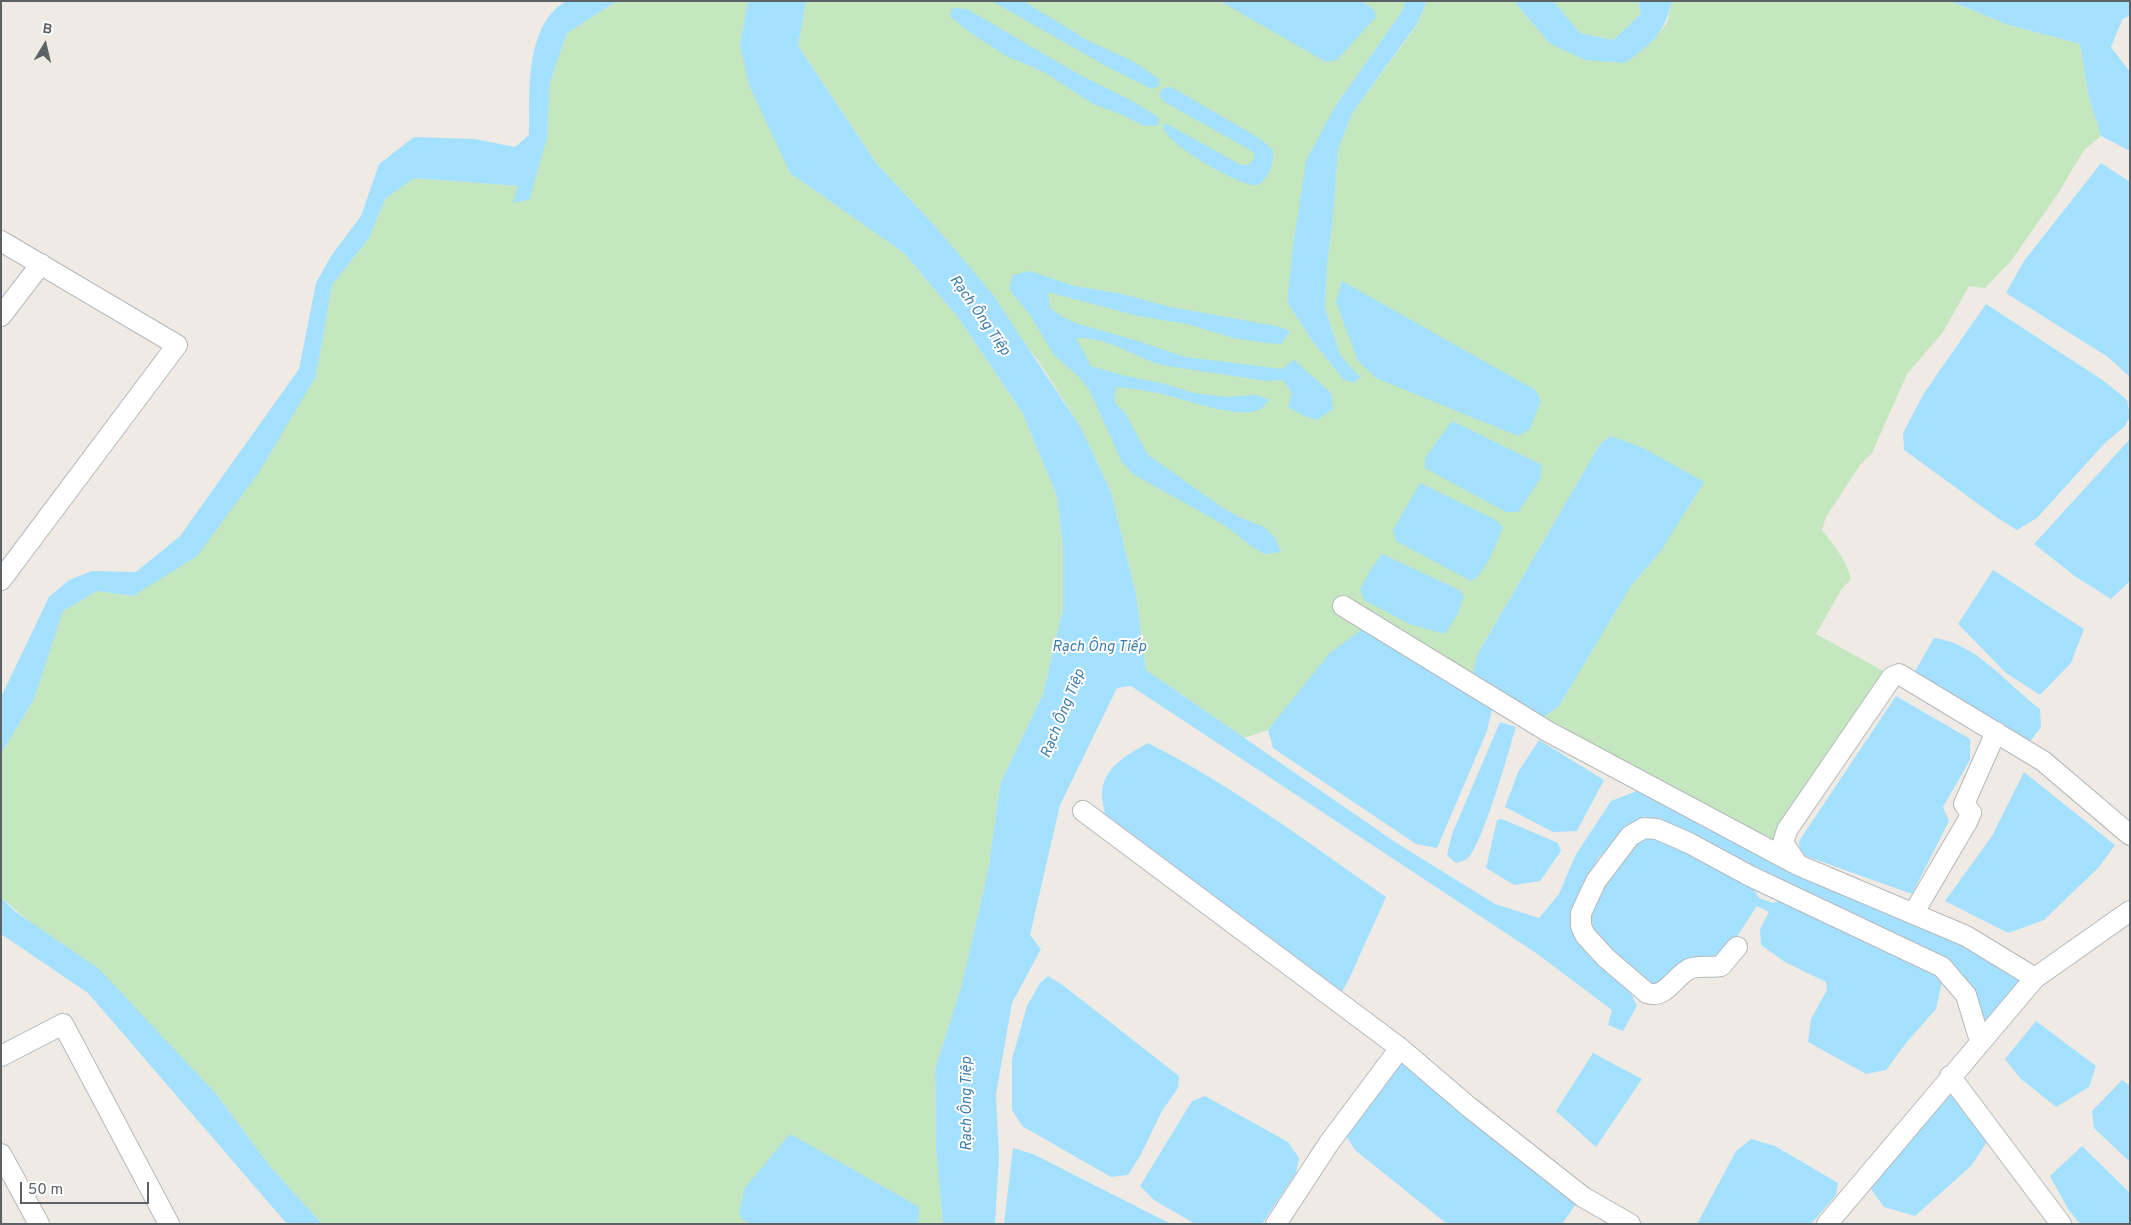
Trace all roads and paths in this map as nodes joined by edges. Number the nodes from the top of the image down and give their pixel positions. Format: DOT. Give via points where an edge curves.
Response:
graph roads {
  1 [pos="1,241"];
  2 [pos="41,264"];
  3 [pos="1,316"];
  4 [pos="1,580"];
  5 [pos="1343,606"];
  6 [pos="1996,732"];
  7 [pos="1083,811"];
  8 [pos="2130,835"];
  9 [pos="1798,865"];
  10 [pos="2130,911"];
  11 [pos="1913,914"];
  12 [pos="1737,947"];
  13 [pos="2035,978"];
  14 [pos="1980,1041"];
  15 [pos="1400,1048"];
  16 [pos="1,1056"];
  17 [pos="1950,1076"];
  18 [pos="1,1154"];
  19 [pos="38,1224"];
  20 [pos="169,1224"];
  21 [pos="1276,1224"];
  22 [pos="1630,1224"];
  23 [pos="1827,1224"];
  24 [pos="2061,1224"];
  1 -- 2 [label="street"];
  2 -- 3 [label="street"];
  2 -- 4 [label="street" via="177,345"];
  5 -- 9 [label="street" via="1547,731"];
  6 -- 8 [label="street" via="2044,761"];
  6 -- 9 [label="street" via="1895,675 1787,830 1783,843"];
  6 -- 11 [label="street" via="1964,804 1971,813 1967,822"];
  7 -- 15 [label="street"];
  9 -- 11 [label="street"];
  10 -- 13 [label="street"];
  11 -- 13 [label="street" via="1966,936"];
  12 -- 14 [label="street" via="1721,966 1692,967 1655,996 1647,993 1606,958 1585,935 1581,913 1596,881 1630,836 1644,828 1658,829 1942,967 1966,995"];
  13 -- 14 [label="street"];
  14 -- 17 [label="street"];
  15 -- 21 [label="street" via="1329,1143"];
  15 -- 22 [label="street" via="1583,1197"];
  16 -- 20 [label="street" via="63,1024"];
  17 -- 23 [label="street"];
  17 -- 24 [label="street"];
  18 -- 19 [label="street"];
}
